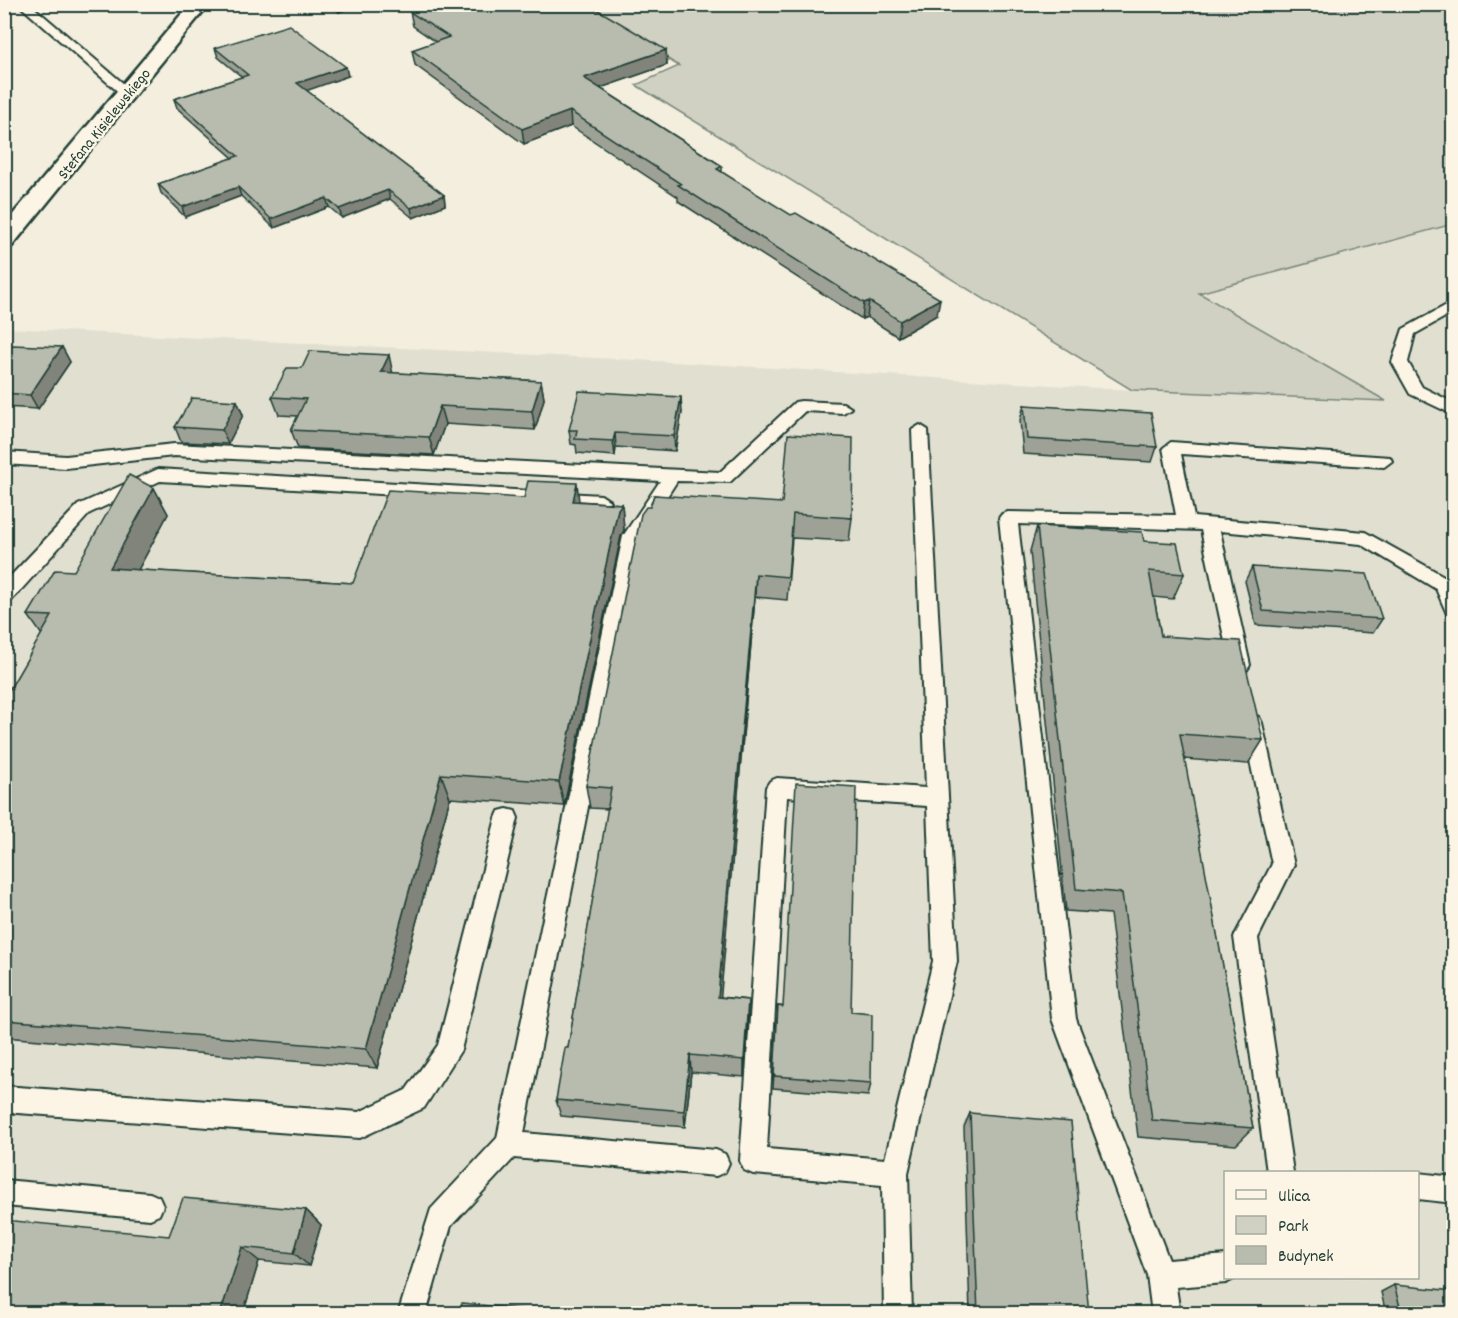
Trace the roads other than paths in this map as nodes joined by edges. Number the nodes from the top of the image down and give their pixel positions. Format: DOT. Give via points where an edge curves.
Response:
graph roads {
  1 [pos="23,4"];
  2 [pos="200,4"];
  3 [pos="127,93"];
  4 [pos="4,241"];
  5 [pos="1454,305"];
  6 [pos="843,408"];
  7 [pos="1454,410"];
  8 [pos="920,430"];
  9 [pos="4,458"];
  10 [pos="1384,461"];
  11 [pos="672,476"];
  12 [pos="601,501"];
  13 [pos="1186,522"];
  14 [pos="1209,524"];
  15 [pos="4,596"];
  16 [pos="1454,609"];
  17 [pos="1244,683"];
  18 [pos="1248,706"];
  19 [pos="937,798"];
  20 [pos="507,818"];
  21 [pos="4,1099"];
  22 [pos="509,1145"];
  23 [pos="716,1163"];
  24 [pos="1280,1171"];
  25 [pos="895,1173"];
  26 [pos="1419,1186"];
  27 [pos="1454,1190"];
  28 [pos="4,1193"];
  29 [pos="150,1206"];
  30 [pos="1224,1269"];
  31 [pos="1161,1275"];
  32 [pos="412,1314"];
  33 [pos="898,1314"];
  34 [pos="1166,1314"];
  1 -- 3 [label="lane"];
  2 -- 3 [label="main road, Stefana Kisielewskiego"];
  3 -- 4 [label="main road, Stefana Kisielewskiego"];
  5 -- 7 [label="lane" via="1408,332 1400,362 1416,390"];
  6 -- 11 [label="lane" via="801,406 724,478"];
  8 -- 19 [label="lane"];
  9 -- 11 [label="lane" via="66,462 174,450"];
  10 -- 13 [label="lane" via="1171,448"];
  11 -- 22 [label="lane" via="632,536"];
  12 -- 15 [label="lane" via="158,475 84,509"];
  13 -- 14 [label="lane"];
  13 -- 31 [label="lane" via="1008,518 1064,1019"];
  14 -- 16 [label="lane" via="1365,538 1444,585"];
  14 -- 17 [label="lane"];
  18 -- 24 [label="lane" via="1283,865 1246,937"];
  19 -- 25 [label="lane" via="945,961"];
  19 -- 25 [label="lane" via="777,787 753,1161"];
  20 -- 21 [label="lane" via="449,1050 415,1098 360,1125"];
  22 -- 23 [label="lane"];
  22 -- 32 [label="lane" via="441,1218"];
  25 -- 33 [label="lane"];
  26 -- 27 [label="lane"];
  28 -- 29 [label="lane"];
  30 -- 31 [label="lane"];
  31 -- 34 [label="lane"];
}
